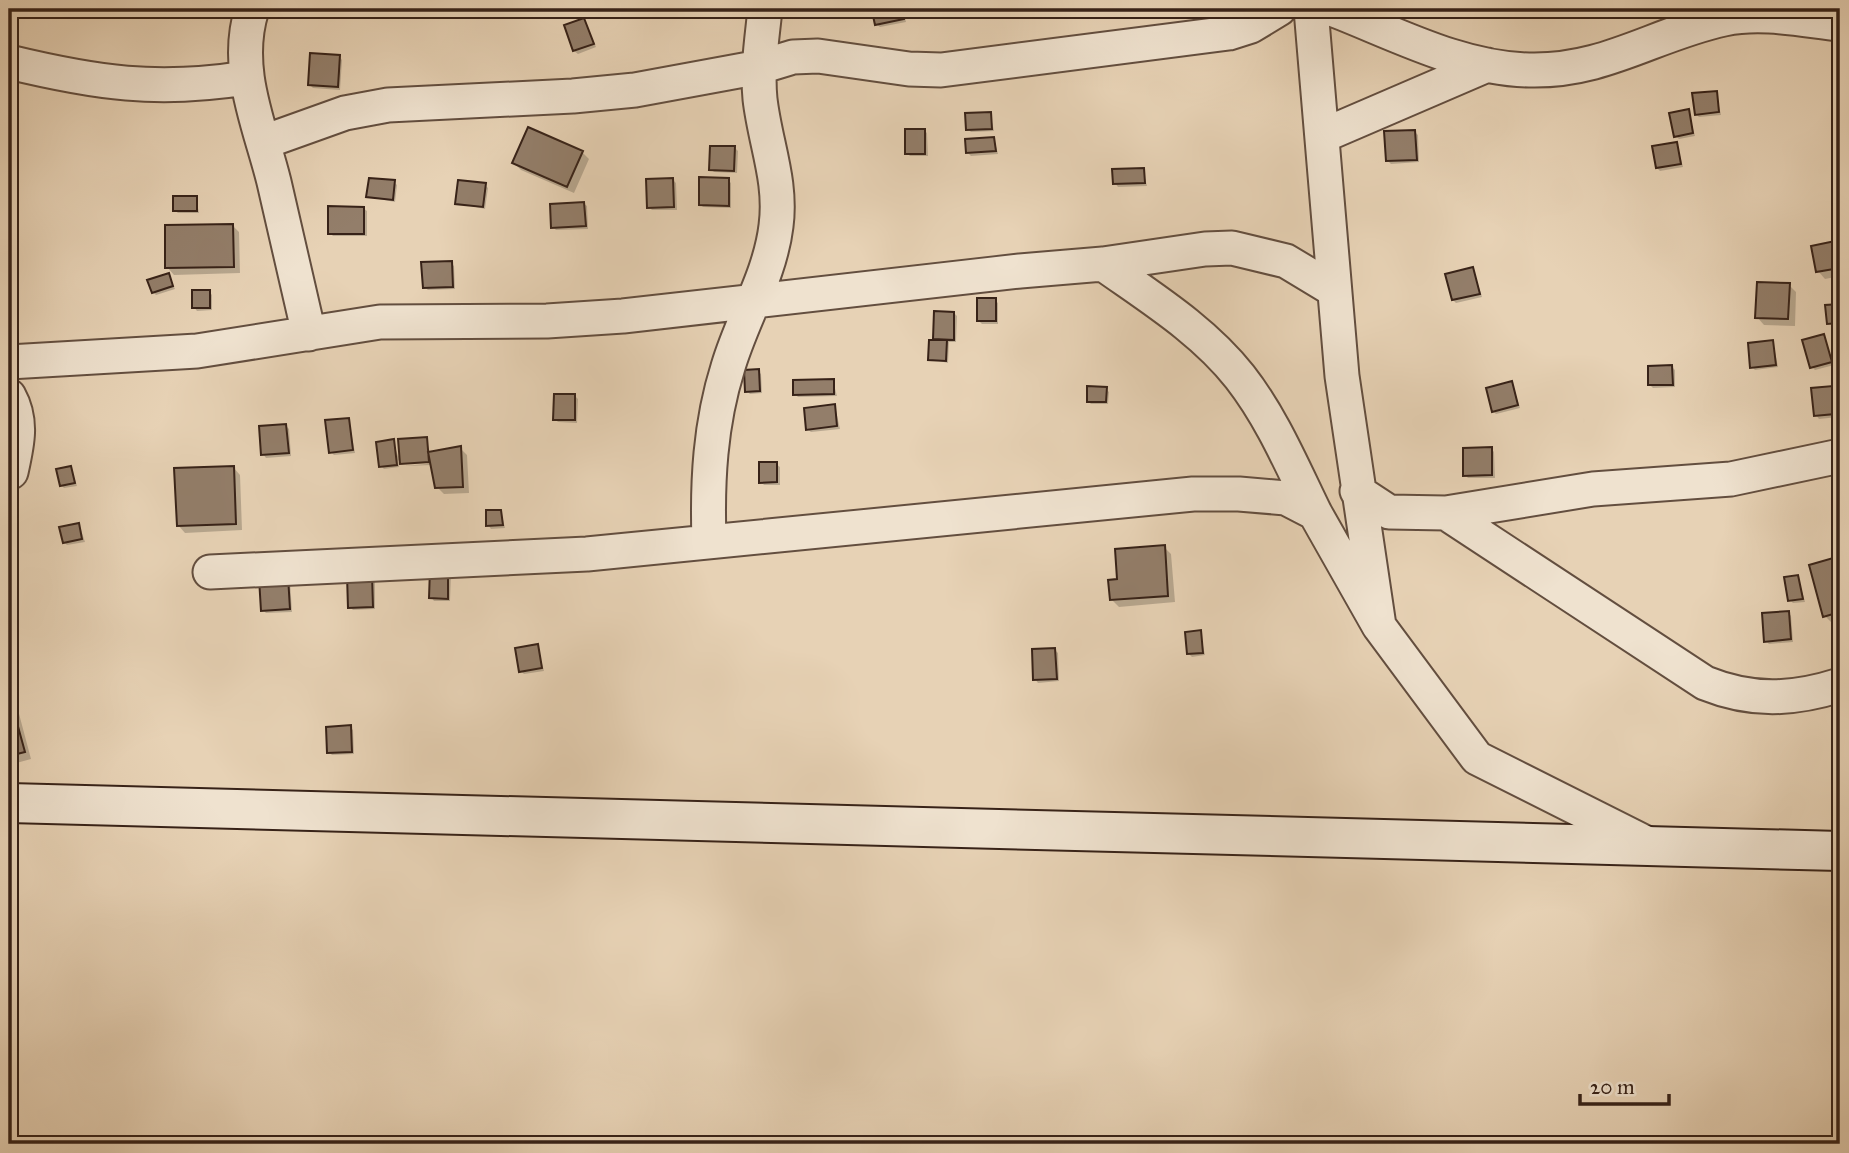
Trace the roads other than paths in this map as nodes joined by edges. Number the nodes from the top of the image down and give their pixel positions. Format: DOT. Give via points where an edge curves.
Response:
graph roads {
  1 [pos="253,9"];
  2 [pos="765,9"];
  3 [pos="1279,9"];
  4 [pos="1311,9"];
  5 [pos="1332,9"];
  6 [pos="1832,9"];
  7 [pos="1840,22"];
  8 [pos="9,62"];
  9 [pos="1487,65"];
  10 [pos="760,67"];
  11 [pos="246,78"];
  12 [pos="1322,136"];
  13 [pos="264,142"];
  14 [pos="1103,264"];
  15 [pos="1334,290"];
  16 [pos="753,301"];
  17 [pos="309,334"];
  18 [pos="9,362"];
  19 [pos="9,396"];
  20 [pos="1840,456"];
  21 [pos="11,472"];
  22 [pos="1357,491"];
  23 [pos="1315,513"];
  24 [pos="1446,513"];
  25 [pos="709,541"];
  26 [pos="210,572"];
  27 [pos="1379,626"];
  28 [pos="1840,685"];
  29 [pos="9,803"];
  30 [pos="1650,845"];
  31 [pos="1840,851"];
  1 -- 11 [label="street"];
  2 -- 10 [label="street"];
  3 -- 10 [label="street" via="1229,33 973,68 909,69 818,56 793,57"];
  4 -- 12 [label="street"];
  5 -- 9 [label="street"];
  6 -- 7 [label="street"];
  7 -- 9 [label="street" via="1754,14 1698,25 1581,66 1530,70"];
  8 -- 11 [label="street" via="129,86"];
  9 -- 12 [label="street"];
  10 -- 13 [label="street" via="635,90 388,105 345,113"];
  10 -- 16 [label="street" via="760,99 778,201 772,252"];
  11 -- 13 [label="street"];
  12 -- 15 [label="street"];
  13 -- 17 [label="street"];
  14 -- 15 [label="street" via="1232,248 1286,261"];
  14 -- 16 [label="street"];
  14 -- 23 [label="street" via="1195,330 1239,376 1272,425"];
  15 -- 22 [label="street"];
  16 -- 17 [label="street" via="547,321 380,322"];
  16 -- 25 [label="street" via="728,367 714,425"];
  17 -- 18 [label="street" via="133,357"];
  19 -- 21 [label="street" via="17,410 19,438"];
  20 -- 24 [label="street" via="1731,479 1593,489"];
  22 -- 24 [label="street" via="1389,512"];
  22 -- 27 [label="street"];
  23 -- 25 [label="street" via="1286,498 1193,494"];
  23 -- 27 [label="street"];
  24 -- 28 [label="street" via="1705,682 1750,696 1778,698 1806,696"];
  25 -- 26 [label="street" via="587,554"];
  27 -- 30 [label="street" via="1477,758"];
  29 -- 30 [label="street"];
  30 -- 31 [label="street"];
}
